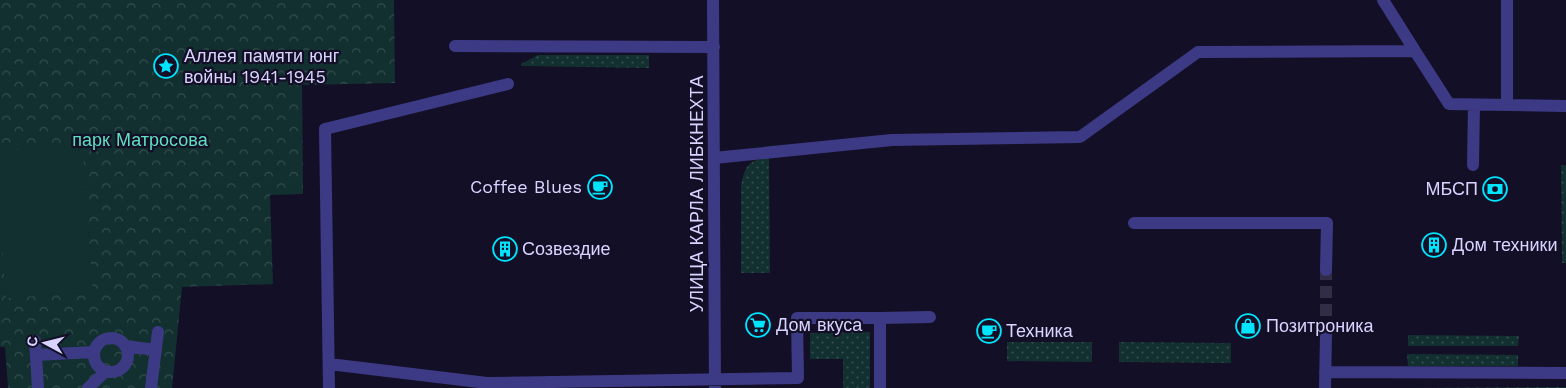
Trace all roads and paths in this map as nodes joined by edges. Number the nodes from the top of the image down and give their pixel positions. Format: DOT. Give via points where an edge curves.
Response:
graph roads {
  1 [pos="713,0"];
  2 [pos="1383,0"];
  3 [pos="1507,0"];
  4 [pos="455,46"];
  5 [pos="714,47"];
  6 [pos="1415,51"];
  7 [pos="508,84"];
  8 [pos="1474,105"];
  9 [pos="1507,105"];
  10 [pos="1566,106"];
  11 [pos="714,158"];
  12 [pos="1472,165"];
  13 [pos="1134,223"];
  14 [pos="1326,270"];
  15 [pos="930,317"];
  16 [pos="880,318"];
  17 [pos="158,332"];
  18 [pos="1326,334"];
  19 [pos="35,340"];
  20 [pos="125,346"];
  21 [pos="156,350"];
  22 [pos="94,352"];
  23 [pos="36,355"];
  24 [pos="329,364"];
  25 [pos="106,371"];
  26 [pos="1325,372"];
  27 [pos="1566,373"];
  28 [pos="715,383"];
  29 [pos="92,387"];
  30 [pos="38,388"];
  31 [pos="152,388"];
  32 [pos="329,388"];
  33 [pos="880,388"];
  34 [pos="1325,388"];
  1 -- 5 [label="street, УЛИЦА КАРЛА ЛИБКНЕХТА"];
  2 -- 6 [label="street"];
  3 -- 9 [label="street"];
  4 -- 5 [label="street"];
  5 -- 11 [label="street, УЛИЦА КАРЛА ЛИБКНЕХТА"];
  6 -- 8 [label="street" via="1449,104"];
  6 -- 11 [label="street" via="1198,52 1080,137 892,140"];
  7 -- 24 [label="street" via="325,129"];
  8 -- 9 [label="street"];
  8 -- 12 [label="street"];
  9 -- 10 [label="street"];
  11 -- 28 [label="street, УЛИЦА КАРЛА ЛИБКНЕХТА"];
  13 -- 14 [label="street" via="1327,223"];
  15 -- 16 [label="street"];
  16 -- 28 [label="street" via="797,318 798,378"];
  16 -- 33 [label="street"];
  17 -- 21 [label="street"];
  18 -- 26 [label="street"];
  19 -- 23 [label="street"];
  20 -- 21 [label="street"];
  20 -- 22 [label="street" via="111,338 100,342"];
  20 -- 25 [label="street" via="128,357 123,367"];
  21 -- 31 [label="street"];
  22 -- 23 [label="street"];
  22 -- 25 [label="street" via="95,362"];
  23 -- 30 [label="street"];
  24 -- 28 [label="street" via="487,383"];
  24 -- 32 [label="street"];
  25 -- 29 [label="street"];
  26 -- 27 [label="street"];
  26 -- 34 [label="street"];
}
